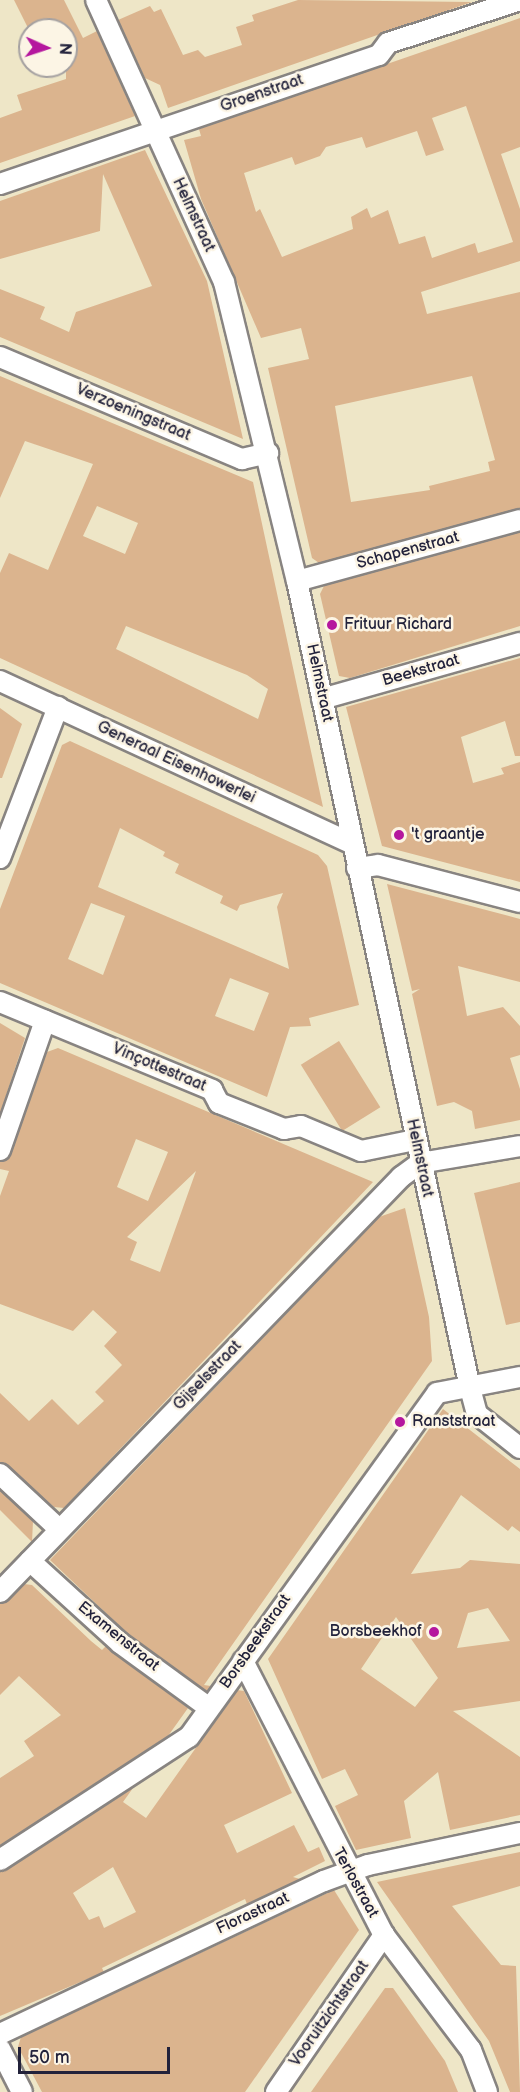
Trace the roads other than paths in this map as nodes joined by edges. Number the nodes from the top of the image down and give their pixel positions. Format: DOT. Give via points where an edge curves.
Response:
graph roads {
  1 [pos="96,0"];
  2 [pos="520,0"];
  3 [pos="154,130"];
  4 [pos="0,184"];
  5 [pos="0,357"];
  6 [pos="268,453"];
  7 [pos="520,520"];
  8 [pos="297,581"];
  9 [pos="520,643"];
  10 [pos="0,681"];
  11 [pos="322,699"];
  12 [pos="58,707"];
  13 [pos="352,844"];
  14 [pos="0,858"];
  15 [pos="357,868"];
  16 [pos="520,902"];
  17 [pos="0,1002"];
  18 [pos="45,1021"];
  19 [pos="415,1140"];
  20 [pos="520,1146"];
  21 [pos="0,1150"];
  22 [pos="420,1164"];
  23 [pos="520,1377"];
  24 [pos="470,1388"];
  25 [pos="520,1448"];
  26 [pos="0,1474"];
  27 [pos="59,1529"];
  28 [pos="30,1561"];
  29 [pos="0,1592"];
  30 [pos="243,1661"];
  31 [pos="210,1708"];
  32 [pos="520,1833"];
  33 [pos="0,1860"];
  34 [pos="349,1871"];
  35 [pos="384,1935"];
  36 [pos="0,2034"];
  37 [pos="0,2049"];
  38 [pos="22,2092"];
  39 [pos="276,2092"];
  40 [pos="487,2092"];
  1 -- 3 [label="street, Helmstraat"];
  2 -- 3 [label="street, Groenstraat" via="388,43 379,55"];
  3 -- 4 [label="street, Groenstraat"];
  3 -- 6 [label="street, Helmstraat" via="224,282"];
  5 -- 6 [label="street, Verzoeningstraat" via="242,459"];
  6 -- 8 [label="street, Helmstraat"];
  7 -- 8 [label="street, Schapenstraat"];
  8 -- 11 [label="street, Helmstraat"];
  9 -- 11 [label="street, Beekstraat"];
  10 -- 12 [label="street, Generaal Eisenhowerlei"];
  11 -- 13 [label="street, Helmstraat"];
  12 -- 13 [label="street, Generaal Eisenhowerlei"];
  12 -- 14 [label="street"];
  13 -- 15 [label="street, Helmstraat"];
  15 -- 16 [label="street" via="378,865"];
  15 -- 19 [label="street, Helmstraat"];
  17 -- 18 [label="street, Vinçottestraat"];
  18 -- 19 [label="street, Vinçottestraat" via="212,1090 219,1103 284,1129 301,1126 361,1151"];
  18 -- 21 [label="street"];
  19 -- 22 [label="street, Helmstraat"];
  20 -- 22 [label="street"];
  22 -- 24 [label="street, Helmstraat"];
  22 -- 27 [label="street, Gijselsstraat"];
  23 -- 24 [label="street, Borsbeekstraat"];
  24 -- 25 [label="street" via="477,1414"];
  24 -- 30 [label="street, Borsbeekstraat" via="436,1393"];
  26 -- 27 [label="street"];
  27 -- 28 [label="street, Gijselsstraat"];
  28 -- 29 [label="street, Gijselsstraat"];
  28 -- 31 [label="street, Examenstraat" via="120,1643"];
  30 -- 31 [label="street, Borsbeekstraat"];
  30 -- 34 [label="street, Terlostraat"];
  31 -- 33 [label="street, Borsbeekstraat" via="189,1737"];
  32 -- 34 [label="street, Florastraat"];
  34 -- 35 [label="street, Terlostraat"];
  34 -- 36 [label="street, Florastraat"];
  35 -- 39 [label="street, Vooruitzichtstraat"];
  35 -- 40 [label="street, Terlostraat" via="471,2050"];
  37 -- 38 [label="street"];
}
